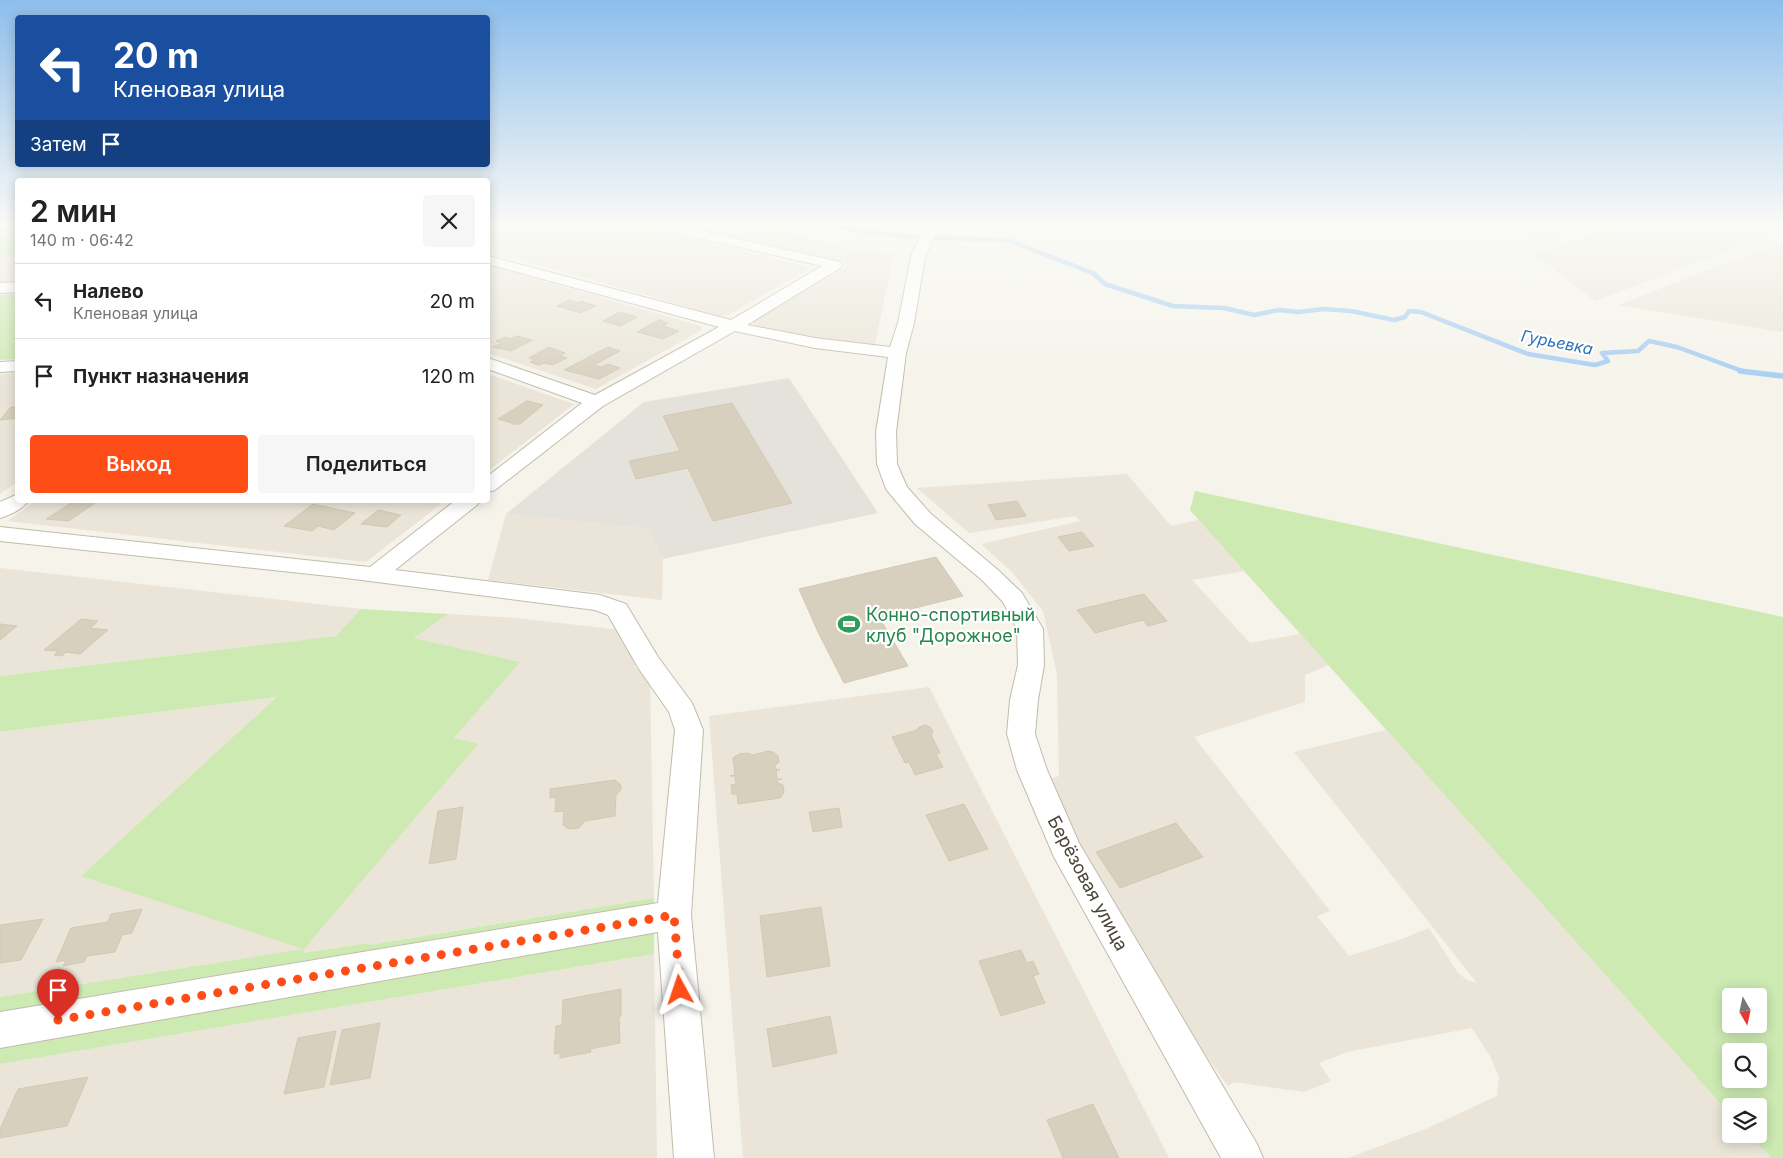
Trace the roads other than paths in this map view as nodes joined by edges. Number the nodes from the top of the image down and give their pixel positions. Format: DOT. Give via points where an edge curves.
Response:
graph roads {
  1 [pos="559,279"];
  2 [pos="812,279"];
  3 [pos="914,279"];
  4 [pos="15,287"];
  5 [pos="0,288"];
  6 [pos="733,326"];
  7 [pos="898,352"];
  8 [pos="490,364"];
  9 [pos="15,366"];
  10 [pos="0,367"];
  11 [pos="596,402"];
  12 [pos="490,484"];
  13 [pos="15,502"];
  14 [pos="465,503"];
  15 [pos="0,511"];
  16 [pos="0,534"];
  17 [pos="374,575"];
  18 [pos="674,915"];
  19 [pos="0,1030"];
  20 [pos="694,1158"];
  21 [pos="1243,1158"];
  1 -- 6 [label="street"];
  2 -- 6 [label="street"];
  3 -- 7 [label="street, Берёзовая улица"];
  4 -- 5 [label="street"];
  6 -- 7 [label="street" via="826,346"];
  6 -- 11 [label="street"];
  7 -- 21 [label="street, Берёзовая улица" via="886,432 887,464 897,489 923,519 1013,598 1030,628 1031,665 1021,734 1032,770 1065,848"];
  8 -- 11 [label="street"];
  9 -- 10 [label="street"];
  11 -- 12 [label="street"];
  13 -- 15 [label="street"];
  14 -- 17 [label="street"];
  16 -- 17 [label="street"];
  17 -- 18 [label="street" via="600,604 617,610 648,663 682,710 689,730"];
  18 -- 19 [label="street"];
  18 -- 20 [label="street"];
}
